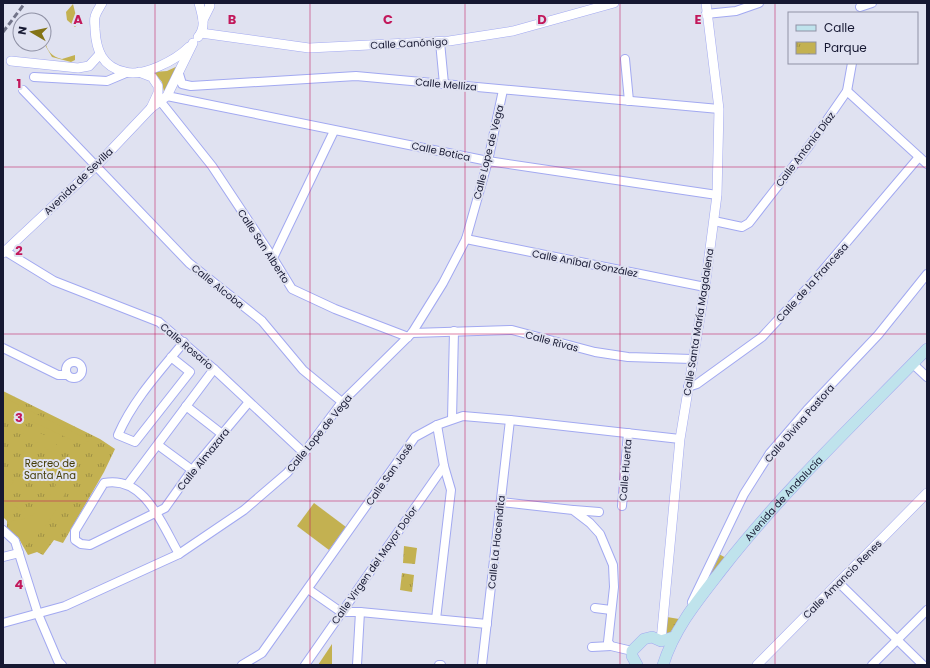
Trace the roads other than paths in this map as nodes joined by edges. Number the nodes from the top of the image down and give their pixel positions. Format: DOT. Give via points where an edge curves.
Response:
graph roads {
  1 [pos="102,3"];
  2 [pos="199,3"];
  3 [pos="209,3"];
  4 [pos="614,3"];
  5 [pos="706,3"];
  6 [pos="759,3"];
  7 [pos="872,3"];
  8 [pos="859,8"];
  9 [pos="706,14"];
  10 [pos="203,20"];
  11 [pos="201,34"];
  12 [pos="440,42"];
  13 [pos="193,43"];
  14 [pos="100,54"];
  15 [pos="625,60"];
  16 [pos="11,61"];
  17 [pos="852,64"];
  18 [pos="139,72"];
  19 [pos="126,73"];
  20 [pos="179,74"];
  21 [pos="34,76"];
  22 [pos="444,84"];
  23 [pos="23,90"];
  24 [pos="503,90"];
  25 [pos="847,91"];
  26 [pos="164,99"];
  27 [pos="629,101"];
  28 [pos="151,108"];
  29 [pos="719,108"];
  30 [pos="334,131"];
  31 [pos="919,157"];
  32 [pos="488,161"];
  33 [pos="927,164"];
  34 [pos="96,166"];
  35 [pos="717,195"];
  36 [pos="714,221"];
  37 [pos="466,239"];
  38 [pos="4,252"];
  39 [pos="274,258"];
  40 [pos="927,274"];
  41 [pos="705,287"];
  42 [pos="454,331"];
  43 [pos="410,335"];
  44 [pos="184,342"];
  45 [pos="3,348"];
  46 [pos="927,349"];
  47 [pos="171,357"];
  48 [pos="692,359"];
  49 [pos="913,364"];
  50 [pos="214,369"];
  51 [pos="68,375"];
  52 [pos="927,377"];
  53 [pos="688,387"];
  54 [pos="249,402"];
  55 [pos="342,402"];
  56 [pos="186,406"];
  57 [pos="452,419"];
  58 [pos="510,420"];
  59 [pos="437,425"];
  60 [pos="628,433"];
  61 [pos="222,434"];
  62 [pos="680,439"];
  63 [pos="158,445"];
  64 [pos="304,453"];
  65 [pos="444,466"];
  66 [pos="192,470"];
  67 [pos="128,484"];
  68 [pos="927,493"];
  69 [pos="501,502"];
  70 [pos="622,506"];
  71 [pos="573,510"];
  72 [pos="599,512"];
  73 [pos="156,513"];
  74 [pos="3,530"];
  75 [pos="20,553"];
  76 [pos="179,554"];
  77 [pos="3,557"];
  78 [pos="839,583"];
  79 [pos="308,589"];
  80 [pos="596,608"];
  81 [pos="611,610"];
  82 [pos="927,610"];
  83 [pos="341,612"];
  84 [pos="360,612"];
  85 [pos="688,612"];
  86 [pos="38,614"];
  87 [pos="436,619"];
  88 [pos="3,623"];
  89 [pos="487,624"];
  90 [pos="674,637"];
  91 [pos="897,639"];
  92 [pos="661,641"];
  93 [pos="611,646"];
  94 [pos="592,647"];
  95 [pos="632,651"];
  96 [pos="62,665"];
  97 [pos="242,665"];
  98 [pos="305,665"];
  99 [pos="356,665"];
  100 [pos="482,665"];
  101 [pos="637,665"];
  102 [pos="662,665"];
  103 [pos="757,665"];
  104 [pos="872,665"];
  105 [pos="922,665"];
  1 -- 14 [label="street" via="95,16 96,47"];
  2 -- 10 [label="street"];
  3 -- 10 [label="street"];
  4 -- 12 [label="street, Calle Canónigo" via="513,31"];
  5 -- 9 [label="street, Calle Santa María Magdalena"];
  6 -- 9 [label="street" via="736,11"];
  7 -- 8 [label="street"];
  9 -- 29 [label="street, Calle Santa María Magdalena"];
  10 -- 11 [label="street"];
  11 -- 12 [label="street, Calle Canónigo" via="309,48"];
  11 -- 13 [label="street"];
  12 -- 22 [label="street"];
  13 -- 18 [label="street" via="182,54 160,66"];
  13 -- 20 [label="street, Avenida de Sevilla"];
  14 -- 16 [label="street" via="89,66 78,68"];
  14 -- 19 [label="street" via="112,66"];
  15 -- 27 [label="street"];
  17 -- 25 [label="street, Calle Antonia Díaz"];
  18 -- 19 [label="street"];
  18 -- 28 [label="street, Avenida de Sevilla" via="152,77 158,86 158,93"];
  19 -- 21 [label="street" via="107,81"];
  20 -- 22 [label="street, Calle Melliza" via="182,84 191,86 356,76"];
  20 -- 26 [label="street, Avenida de Sevilla"];
  22 -- 24 [label="street, Calle Melliza"];
  23 -- 34 [label="street, Calle Alcoba"];
  24 -- 27 [label="street, Calle Melliza"];
  24 -- 32 [label="street, Calle Lope de Vega"];
  25 -- 31 [label="street"];
  25 -- 36 [label="street, Calle Antonia Díaz" via="800,158 749,223 742,227"];
  26 -- 28 [label="street, Avenida de Sevilla"];
  26 -- 30 [label="street, Calle Botica"];
  26 -- 39 [label="street, Calle San Alberto"];
  27 -- 29 [label="street, Calle Melliza"];
  28 -- 34 [label="street, Avenida de Sevilla"];
  29 -- 35 [label="street, Calle Santa María Magdalena"];
  30 -- 32 [label="street, Calle Botica"];
  30 -- 39 [label="street"];
  31 -- 33 [label="street"];
  31 -- 53 [label="street, Calle de la Francesa" via="812,283 762,337 697,384"];
  32 -- 35 [label="street, Calle Botica"];
  32 -- 37 [label="street, Calle Lope de Vega"];
  34 -- 38 [label="street, Avenida de Sevilla"];
  34 -- 55 [label="street, Calle Alcoba" via="189,262 262,321 303,370"];
  35 -- 36 [label="street, Calle Santa María Magdalena"];
  36 -- 41 [label="street, Calle Santa María Magdalena"];
  37 -- 41 [label="street, Calle Aníbal González"];
  37 -- 43 [label="street, Calle Lope de Vega" via="443,284"];
  38 -- 44 [label="street, Calle Rosario" via="54,281 159,322"];
  39 -- 43 [label="street, Calle San Alberto" via="292,289 335,310"];
  40 -- 85 [label="street, Calle Divina Pastora" via="878,335 770,453 744,494"];
  41 -- 48 [label="street, Calle Santa María Magdalena"];
  42 -- 43 [label="street, Calle Rivas"];
  42 -- 48 [label="street, Calle Rivas" via="512,330 595,352 628,357"];
  42 -- 57 [label="street"];
  43 -- 55 [label="street, Calle Lope de Vega"];
  44 -- 47 [label="street"];
  44 -- 50 [label="street, Calle Rosario"];
  45 -- 51 [label="street" via="58,375"];
  46 -- 49 [label="main road, Avenida de Andalucía"];
  47 -- 47 [label="street" via="126,417 118,435 135,442 190,372"];
  48 -- 53 [label="street, Calle Santa María Magdalena"];
  49 -- 52 [label="street"];
  49 -- 85 [label="main road, Avenida de Andalucía" via="755,527"];
  50 -- 54 [label="street, Calle Rosario"];
  50 -- 56 [label="street"];
  53 -- 62 [label="street, Calle Santa María Magdalena"];
  54 -- 61 [label="street, Calle Almazara"];
  54 -- 64 [label="street, Calle Rosario"];
  55 -- 64 [label="street, Calle Lope de Vega"];
  56 -- 61 [label="street"];
  56 -- 63 [label="street"];
  57 -- 58 [label="street, Calle San José" via="463,416"];
  57 -- 59 [label="street, Calle San José"];
  58 -- 60 [label="street, Calle San José"];
  58 -- 69 [label="street, Calle La Hacendita"];
  59 -- 65 [label="street"];
  59 -- 79 [label="street, Calle San José" via="415,437"];
  60 -- 62 [label="street, Calle San José"];
  60 -- 70 [label="street, Calle Huerta"];
  61 -- 66 [label="street, Calle Almazara"];
  62 -- 92 [label="street, Calle Santa María Magdalena"];
  63 -- 66 [label="street"];
  63 -- 67 [label="street"];
  64 -- 76 [label="street, Calle Lope de Vega" via="287,473 244,510"];
  65 -- 83 [label="street, Calle Virgen del Mayor Dolor"];
  65 -- 87 [label="street" via="451,490"];
  66 -- 73 [label="street, Calle Almazara" via="165,508"];
  67 -- 73 [label="street" via="149,500"];
  67 -- 73 [label="street, Calle Almazara" via="112,481 104,483 75,531 75,540 90,545"];
  68 -- 78 [label="street, Calle Amancio Renes"];
  69 -- 71 [label="street"];
  69 -- 89 [label="street, Calle La Hacendita"];
  71 -- 72 [label="street"];
  71 -- 81 [label="street" via="600,534 608,549 614,565"];
  73 -- 76 [label="street"];
  74 -- 75 [label="street" via="15,541"];
  75 -- 77 [label="street"];
  75 -- 86 [label="street"];
  76 -- 86 [label="street, Calle Lope de Vega" via="65,606"];
  78 -- 91 [label="street"];
  78 -- 103 [label="street, Calle Amancio Renes"];
  79 -- 83 [label="street"];
  79 -- 97 [label="street, Calle San José" via="262,653"];
  80 -- 81 [label="street"];
  81 -- 93 [label="street" via="608,642"];
  82 -- 91 [label="street"];
  83 -- 84 [label="street"];
  83 -- 98 [label="street, Calle Virgen del Mayor Dolor"];
  84 -- 87 [label="street"];
  84 -- 99 [label="street"];
  85 -- 90 [label="main road, Avenida de Andalucía"];
  86 -- 88 [label="street, Calle Lope de Vega"];
  86 -- 96 [label="street"];
  87 -- 89 [label="street"];
  89 -- 100 [label="street, Calle La Hacendita"];
  90 -- 92 [label="main road"];
  90 -- 102 [label="main road, Avenida de Andalucía"];
  91 -- 104 [label="street"];
  91 -- 105 [label="street"];
  92 -- 95 [label="main road" via="652,637 644,638"];
  93 -- 94 [label="street"];
  93 -- 95 [label="street"];
  95 -- 101 [label="main road"];
}
